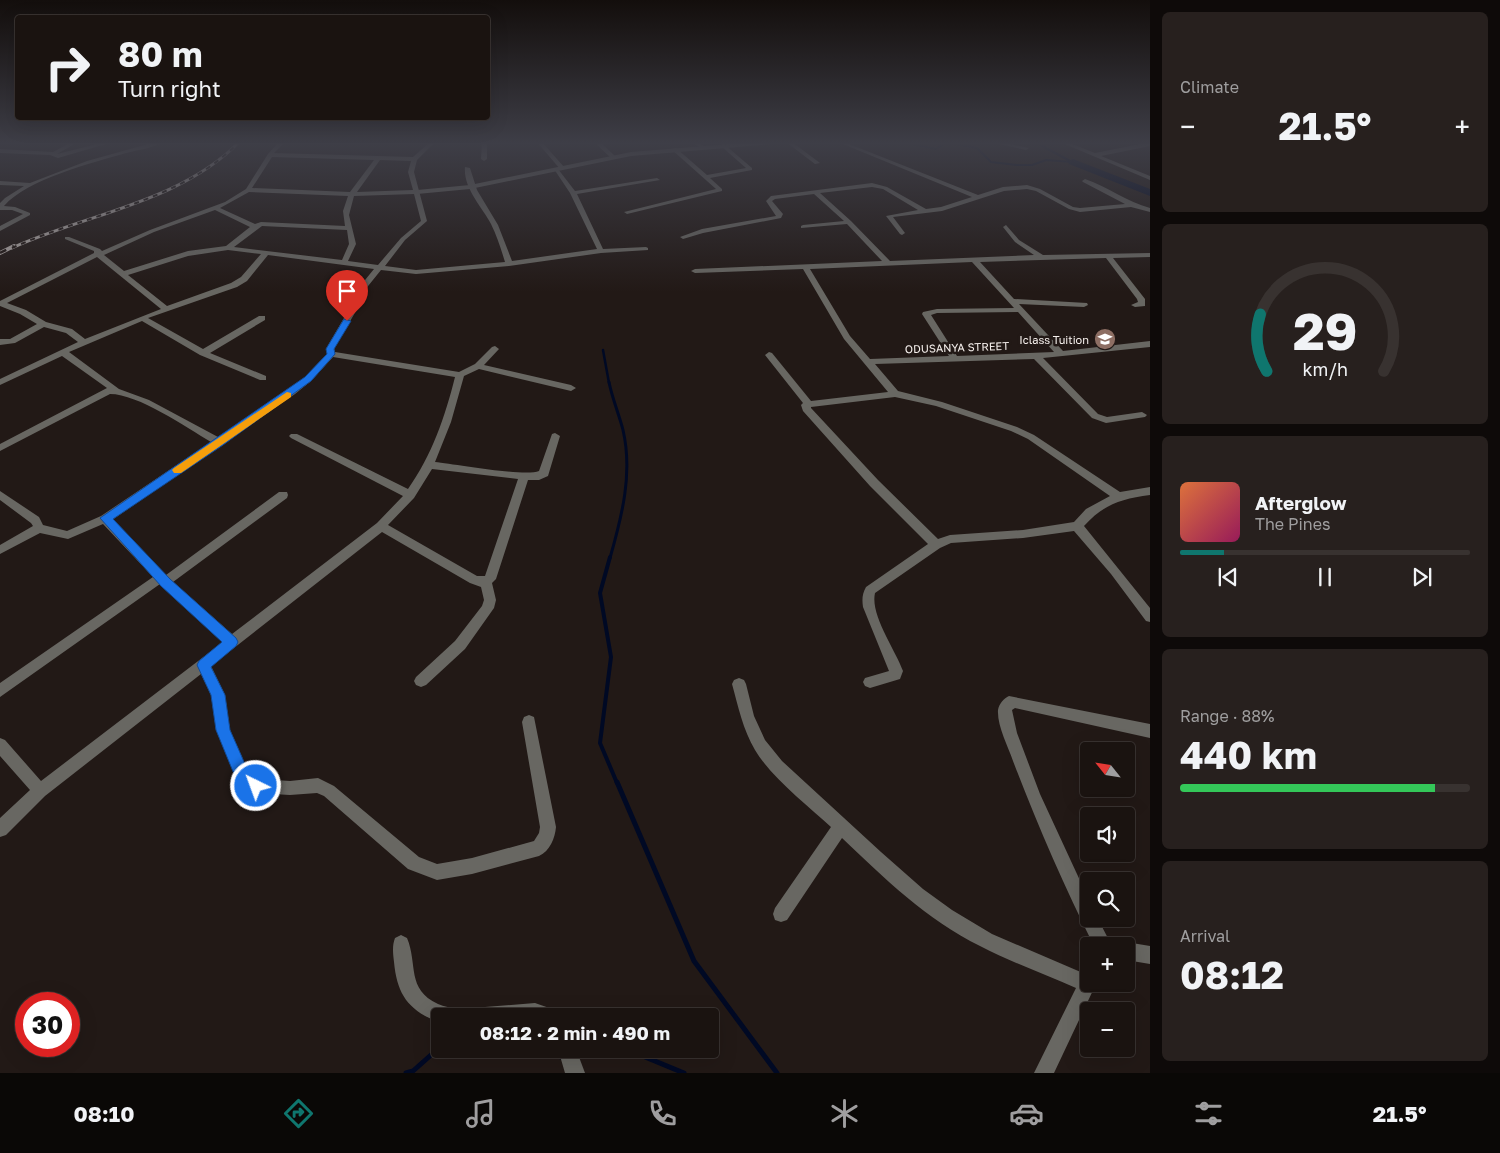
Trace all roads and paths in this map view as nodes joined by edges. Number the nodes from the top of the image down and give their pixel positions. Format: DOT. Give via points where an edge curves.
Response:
graph roads {
  1 [pos="20,192"];
  2 [pos="245,192"];
  3 [pos="302,192"];
  4 [pos="415,192"];
  5 [pos="417,192"];
  6 [pos="473,192"];
  7 [pos="579,192"];
  8 [pos="711,192"];
  9 [pos="803,192"];
  10 [pos="815,192"];
  11 [pos="889,192"];
  12 [pos="966,192"];
  13 [pos="993,192"];
  14 [pos="1042,192"];
  15 [pos="1109,192"];
  16 [pos="573,193"];
  17 [pos="353,194"];
  18 [pos="978,197"];
  19 [pos="1131,205"];
  20 [pos="0,208"];
  21 [pos="216,208"];
  22 [pos="1149,209"];
  23 [pos="627,212"];
  24 [pos="926,212"];
  25 [pos="849,222"];
  26 [pos="255,226"];
  27 [pos="803,227"];
  28 [pos="1006,227"];
  29 [pos="348,228"];
  30 [pos="0,229"];
  31 [pos="902,232"];
  32 [pos="684,237"];
  33 [pos="67,238"];
  34 [pos="228,248"];
  35 [pos="646,249"];
  36 [pos="601,252"];
  37 [pos="99,254"];
  38 [pos="265,254"];
  39 [pos="1150,255"];
  40 [pos="1108,256"];
  41 [pos="1041,258"];
  42 [pos="975,261"];
  43 [pos="344,263"];
  44 [pos="888,263"];
  45 [pos="509,264"];
  46 [pos="805,266"];
  47 [pos="378,267"];
  48 [pos="695,271"];
  49 [pos="123,274"];
  50 [pos="1012,302"];
  51 [pos="0,304"];
  52 [pos="1084,304"];
  53 [pos="1135,305"];
  54 [pos="167,310"];
  55 [pos="1020,310"];
  56 [pos="142,318"];
  57 [pos="262,318"];
  58 [pos="43,324"];
  59 [pos="0,342"];
  60 [pos="84,342"];
  61 [pos="1150,344"];
  62 [pos="1139,346"];
  63 [pos="495,348"];
  64 [pos="63,352"];
  65 [pos="203,353"];
  66 [pos="331,354"];
  67 [pos="1061,354"];
  68 [pos="1150,354"];
  69 [pos="770,355"];
  70 [pos="1036,356"];
  71 [pos="955,359"];
  72 [pos="867,362"];
  73 [pos="478,366"];
  74 [pos="460,375"];
  75 [pos="263,378"];
  76 [pos="0,382"];
  77 [pos="571,388"];
  78 [pos="115,390"];
  79 [pos="895,394"];
  80 [pos="809,404"];
  81 [pos="1142,415"];
  82 [pos="294,436"];
  83 [pos="555,436"];
  84 [pos="219,442"];
  85 [pos="0,448"];
  86 [pos="429,464"];
  87 [pos="522,476"];
  88 [pos="1150,491"];
  89 [pos="0,495"];
  90 [pos="283,495"];
  91 [pos="410,496"];
  92 [pos="1118,496"];
  93 [pos="106,518"];
  94 [pos="381,526"];
  95 [pos="1077,526"];
  96 [pos="39,528"];
  97 [pos="936,545"];
  98 [pos="0,550"];
  99 [pos="163,580"];
  100 [pos="486,582"];
  101 [pos="1150,617"];
  102 [pos="232,642"];
  103 [pos="204,665"];
  104 [pos="421,681"];
  105 [pos="870,682"];
  106 [pos="739,684"];
  107 [pos="0,691"];
  108 [pos="529,722"];
  109 [pos="1150,731"];
  110 [pos="0,744"];
  111 [pos="40,791"];
  112 [pos="841,825"];
  113 [pos="0,829"];
  114 [pos="781,914"];
  115 [pos="1098,937"];
  116 [pos="401,944"];
  117 [pos="1135,952"];
  118 [pos="1150,955"];
  119 [pos="1080,978"];
  120 [pos="1083,992"];
  121 [pos="431,1010"];
  122 [pos="569,1058"];
  123 [pos="574,1071"];
  124 [pos="1044,1073"];
  1 -- 20 [label="street" via="7,199"];
  2 -- 21 [label="street"];
  3 -- 17 [label="street"];
  4 -- 17 [label="street"];
  5 -- 47 [label="street" via="424,221"];
  6 -- 45 [label="street" via="493,222"];
  7 -- 16 [label="street"];
  8 -- 23 [label="street"];
  9 -- 32 [label="street" via="769,199 779,217"];
  10 -- 25 [label="street"];
  11 -- 24 [label="street"];
  12 -- 18 [label="street"];
  13 -- 18 [label="street"];
  14 -- 19 [label="street" via="1080,210"];
  15 -- 19 [label="street"];
  16 -- 36 [label="street"];
  17 -- 29 [label="street" via="346,212"];
  18 -- 24 [label="street"];
  19 -- 22 [label="street"];
  20 -- 30 [label="street" via="13,208 28,214"];
  21 -- 26 [label="street"];
  21 -- 37 [label="street"];
  24 -- 31 [label="street" via="889,216"];
  25 -- 27 [label="street"];
  25 -- 44 [label="street"];
  26 -- 29 [label="street" via="265,223"];
  26 -- 34 [label="street"];
  28 -- 41 [label="street" via="1020,244"];
  29 -- 43 [label="street" via="353,240"];
  33 -- 37 [label="street" via="95,249"];
  34 -- 38 [label="street"];
  34 -- 49 [label="street" via="198,250"];
  35 -- 36 [label="street"];
  36 -- 45 [label="street"];
  37 -- 49 [label="street"];
  37 -- 51 [label="street"];
  38 -- 43 [label="street"];
  38 -- 54 [label="street" via="244,279 234,285"];
  39 -- 40 [label="street"];
  40 -- 41 [label="street"];
  40 -- 53 [label="street" via="1141,299 1142,304"];
  41 -- 42 [label="street"];
  42 -- 44 [label="street"];
  42 -- 50 [label="street"];
  43 -- 47 [label="street"];
  44 -- 46 [label="street"];
  45 -- 47 [label="street" via="416,272"];
  46 -- 48 [label="street"];
  46 -- 72 [label="street" via="847,338"];
  47 -- 66 [label="street" via="356,296 352,311 330,349"];
  49 -- 54 [label="street"];
  50 -- 52 [label="street"];
  50 -- 55 [label="street"];
  51 -- 58 [label="street"];
  54 -- 56 [label="street"];
  55 -- 67 [label="street"];
  55 -- 71 [label="street" via="937,311 926,314"];
  56 -- 60 [label="street"];
  56 -- 65 [label="street"];
  57 -- 65 [label="street"];
  58 -- 59 [label="street" via="12,341"];
  58 -- 60 [label="street" via="68,331"];
  60 -- 64 [label="street"];
  61 -- 62 [label="street, ODUSANYA STREET"];
  62 -- 67 [label="street, ODUSANYA STREET"];
  62 -- 68 [label="street"];
  63 -- 73 [label="street"];
  64 -- 76 [label="street"];
  64 -- 78 [label="street"];
  65 -- 75 [label="street"];
  66 -- 74 [label="street"];
  66 -- 84 [label="street" via="301,385"];
  67 -- 70 [label="street, ODUSANYA STREET"];
  69 -- 80 [label="street"];
  70 -- 71 [label="street, ODUSANYA STREET"];
  70 -- 81 [label="street" via="1095,416 1106,420"];
  71 -- 72 [label="street, ODUSANYA STREET"];
  72 -- 79 [label="street"];
  73 -- 74 [label="street"];
  73 -- 77 [label="street"];
  74 -- 86 [label="street" via="451,411"];
  78 -- 84 [label="street" via="138,398"];
  78 -- 85 [label="street"];
  79 -- 80 [label="street"];
  79 -- 92 [label="street" via="939,404 1014,429"];
  80 -- 97 [label="street" via="806,408"];
  82 -- 91 [label="street"];
  83 -- 87 [label="street" via="544,473"];
  84 -- 93 [label="street"];
  86 -- 87 [label="street"];
  86 -- 91 [label="street"];
  87 -- 100 [label="street" via="493,574"];
  88 -- 92 [label="street"];
  89 -- 96 [label="street" via="34,520"];
  90 -- 99 [label="street"];
  91 -- 94 [label="street"];
  92 -- 95 [label="street" via="1090,512"];
  93 -- 96 [label="street" via="68,534"];
  93 -- 99 [label="street"];
  94 -- 100 [label="street" via="474,580"];
  94 -- 102 [label="street"];
  95 -- 97 [label="street" via="1023,534 964,537"];
  95 -- 101 [label="street"];
  96 -- 98 [label="street"];
  97 -- 105 [label="street" via="868,594 871,612 896,671 896,675 889,678"];
  99 -- 102 [label="street"];
  99 -- 107 [label="street"];
  100 -- 104 [label="street" via="490,600 488,608 460,645"];
  102 -- 103 [label="street"];
  103 -- 108 [label="street" via="218,695 223,730 240,769 256,786 318,786 414,863 437,872 529,851 545,842 548,827"];
  103 -- 111 [label="street"];
  106 -- 112 [label="street" via="747,716 760,745 777,766"];
  109 -- 115 [label="street" via="1015,702 1009,702 1004,709 1039,811"];
  110 -- 111 [label="street"];
  111 -- 113 [label="street"];
  112 -- 114 [label="street"];
  112 -- 119 [label="street" via="917,895 946,916 986,940"];
  116 -- 121 [label="street" via="408,987"];
  117 -- 118 [label="street"];
  120 -- 124 [label="street"];
  122 -- 123 [label="street"];
}
